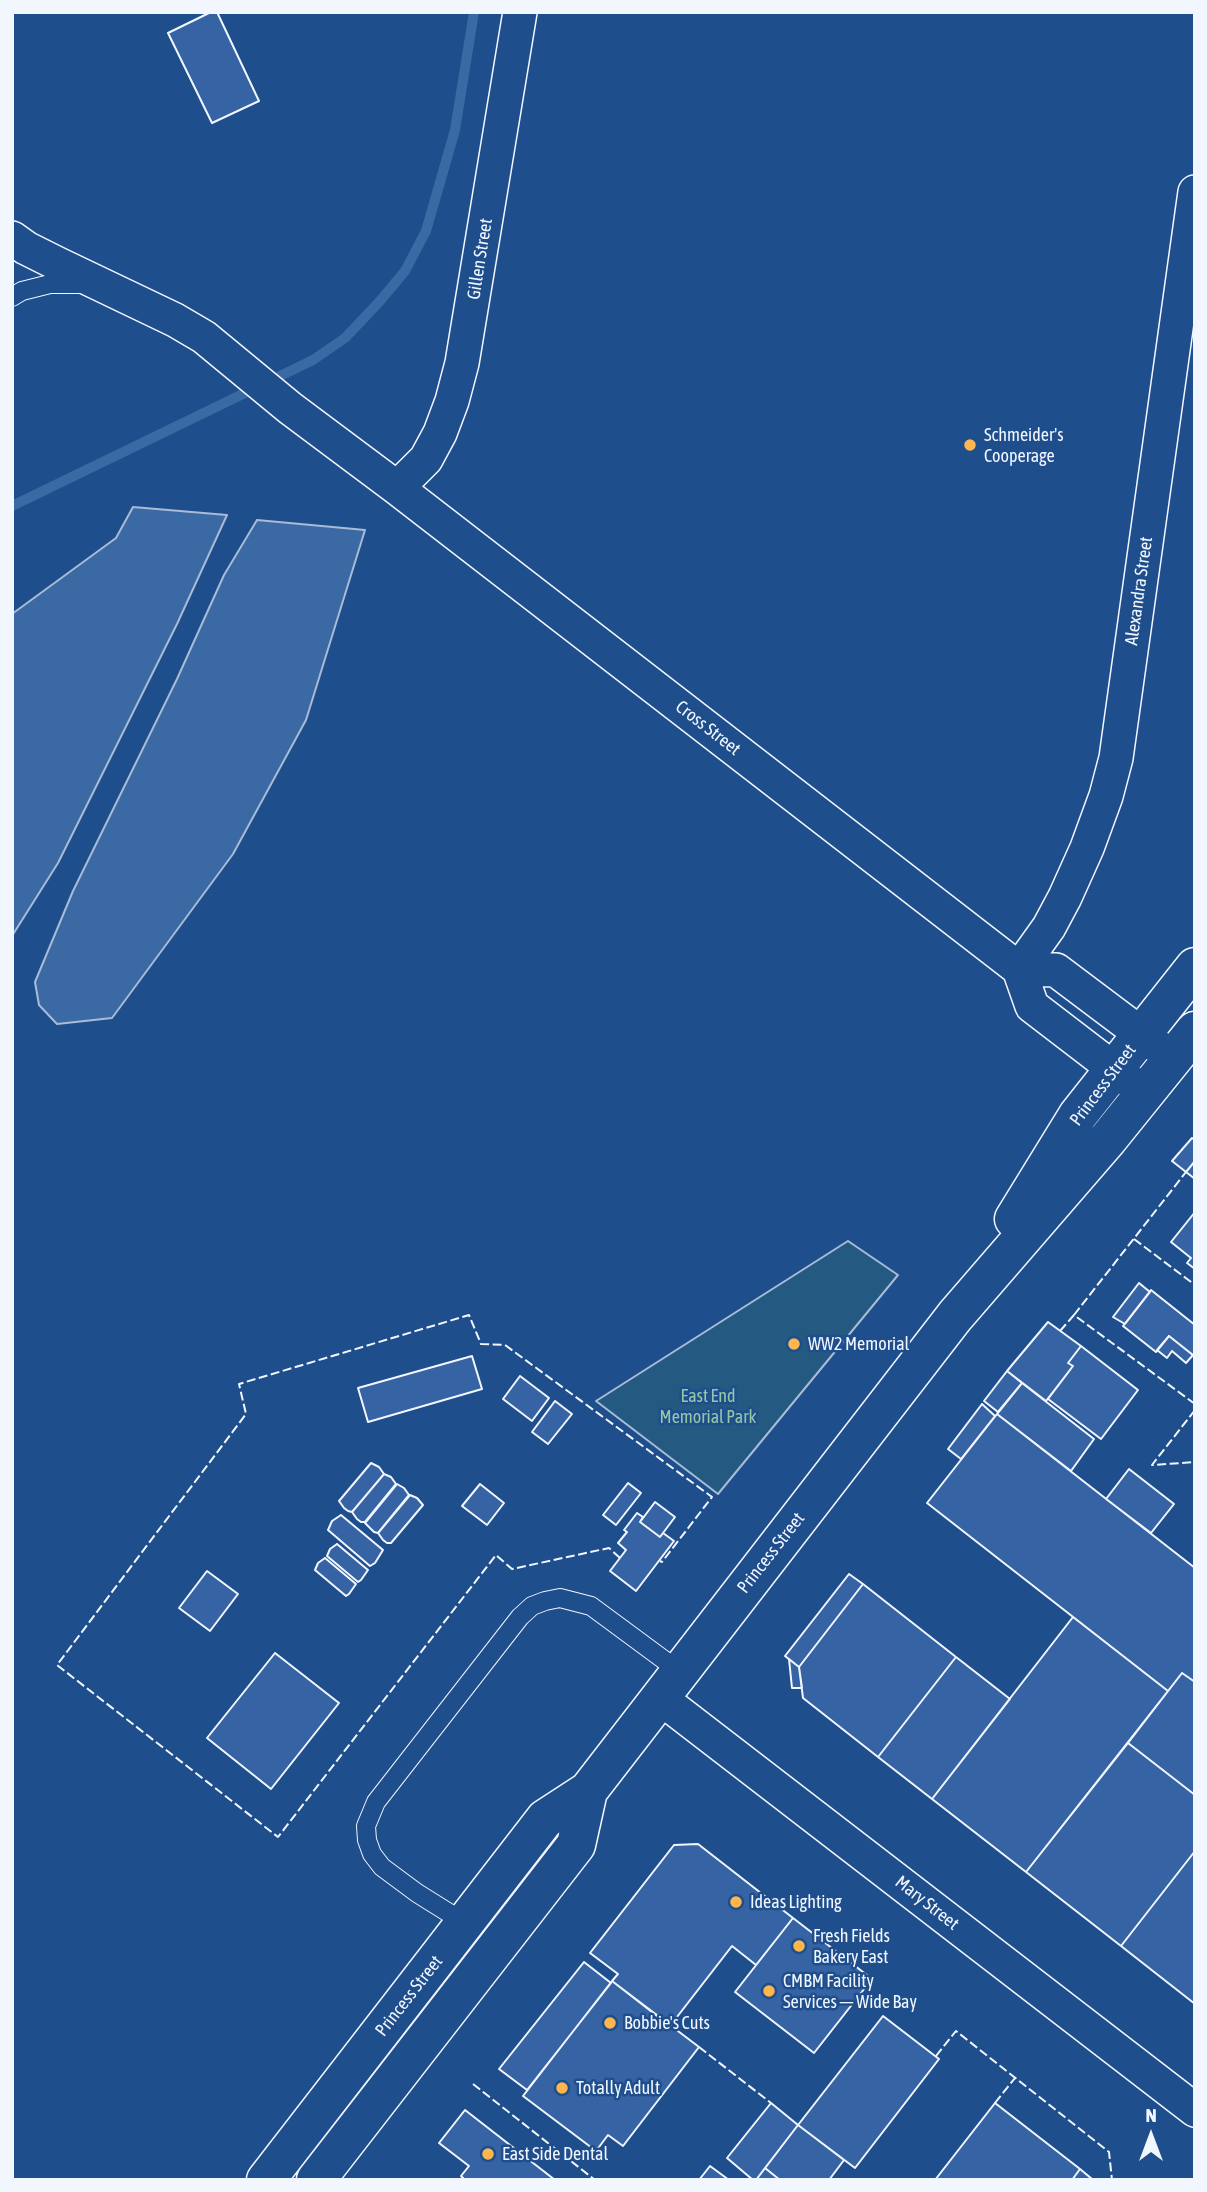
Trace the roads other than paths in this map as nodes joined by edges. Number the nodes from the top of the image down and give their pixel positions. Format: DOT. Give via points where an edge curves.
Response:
graph roads {
  1 [pos="520,12"];
  2 [pos="1195,192"];
  3 [pos="12,238"];
  4 [pos="98,284"];
  5 [pos="12,297"];
  6 [pos="397,488"];
  7 [pos="1195,967"];
  8 [pos="1019,969"];
  9 [pos="1142,1034"];
  10 [pos="1184,1044"];
  11 [pos="1114,1070"];
  12 [pos="1145,1093"];
  13 [pos="955,1316"];
  14 [pos="669,1684"];
  15 [pos="588,1791"];
  16 [pos="465,1923"];
  17 [pos="1195,2110"];
  18 [pos="266,2180"];
  19 [pos="317,2180"];
  1 -- 6 [label="street, Gillen Street" via="462,363 440,433 426,459"];
  2 -- 8 [label="street, Alexandra Street" via="1116,758 1087,848 1065,897"];
  3 -- 4 [label="street, Cross Street"];
  4 -- 5 [label="lane" via="50,284"];
  4 -- 6 [label="street, Cross Street" via="204,337"];
  6 -- 8 [label="street, Cross Street"];
  7 -- 9 [label="main road, Princess Street"];
  8 -- 9 [label="street" via="1056,970"];
  8 -- 11 [label="street" via="1032,1006"];
  9 -- 10 [label="street"];
  9 -- 11 [label="main road, Princess Street"];
  10 -- 12 [label="main road, Princess Street"];
  11 -- 12 [label="street"];
  11 -- 13 [label="main road, Princess Street" via="1078,1115"];
  12 -- 13 [label="main road, Princess Street"];
  13 -- 14 [label="main road, Princess Street"];
  14 -- 15 [label="main road, Princess Street"];
  14 -- 16 [label="lane" via="591,1606 559,1598 532,1606 520,1617 376,1802 366,1826 372,1854 382,1867"];
  14 -- 17 [label="street, Mary Street"];
  15 -- 16 [label="main road, Princess Street" via="545,1819"];
  15 -- 19 [label="main road, Princess Street" via="576,1846"];
  16 -- 18 [label="main road, Princess Street"];
}
